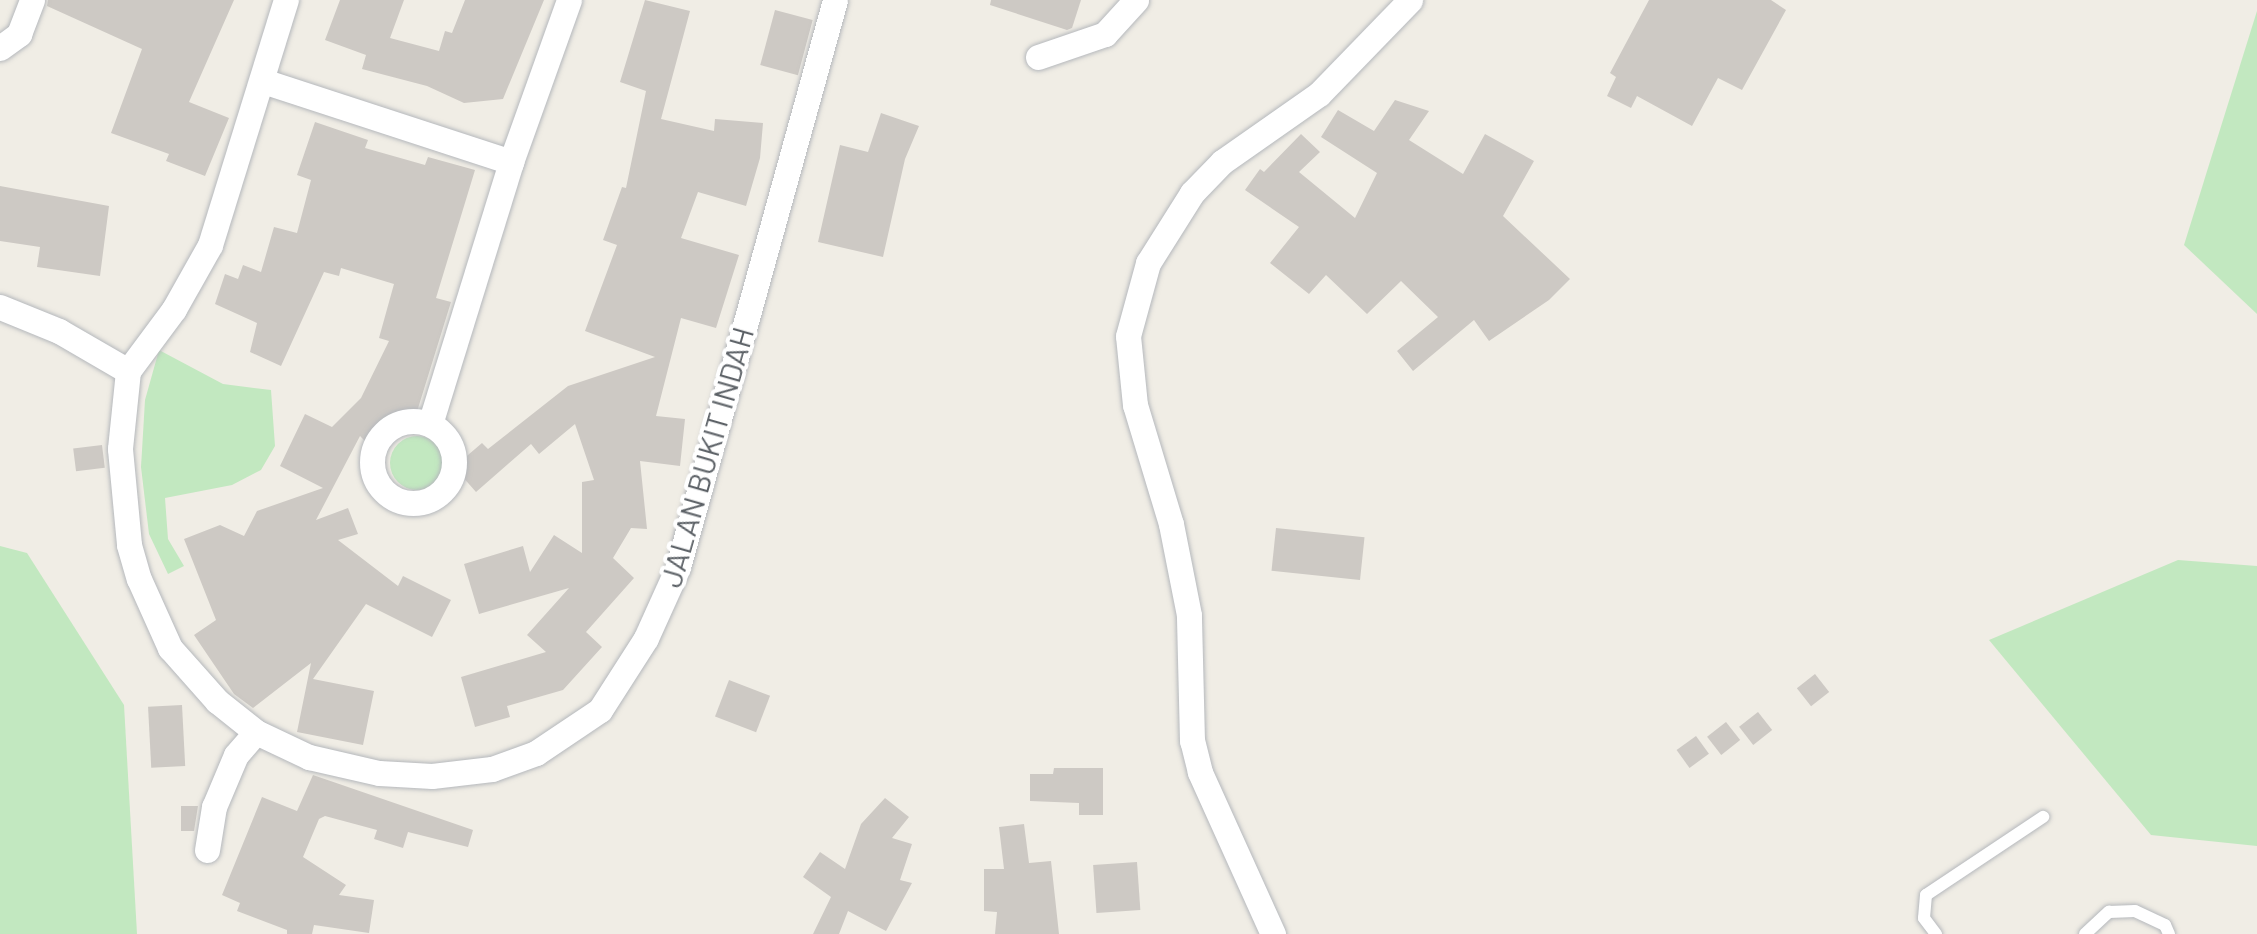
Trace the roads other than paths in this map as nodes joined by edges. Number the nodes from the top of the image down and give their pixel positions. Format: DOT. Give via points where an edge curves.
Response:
graph roads {
  1 [pos="32,0"];
  2 [pos="286,0"];
  3 [pos="569,0"];
  4 [pos="835,0"];
  5 [pos="1136,0"];
  6 [pos="1410,0"];
  7 [pos="0,48"];
  8 [pos="1038,57"];
  9 [pos="263,80"];
  10 [pos="511,162"];
  11 [pos="0,307"];
  12 [pos="128,371"];
  13 [pos="430,424"];
  14 [pos="256,732"];
  15 [pos="2044,816"];
  16 [pos="207,850"];
  17 [pos="1273,934"];
  18 [pos="1936,934"];
  19 [pos="2085,934"];
  20 [pos="2168,934"];
  1 -- 7 [label="street" via="19,34"];
  2 -- 9 [label="street"];
  3 -- 10 [label="street"];
  4 -- 14 [label="street, JALAN BUKIT INDAH" via="678,567 646,638 600,710 536,753 492,769 432,776 379,773 309,757"];
  5 -- 8 [label="street" via="1105,34"];
  6 -- 17 [label="street" via="1319,94 1222,162 1192,193 1148,263 1128,336 1135,406 1171,524 1189,615 1192,741"];
  9 -- 10 [label="street"];
  9 -- 12 [label="street" via="210,246"];
  10 -- 13 [label="street"];
  11 -- 12 [label="street"];
  12 -- 14 [label="street, JALAN BUKIT INDAH" via="120,449 139,579 187,673"];
  14 -- 16 [label="street" via="236,755 214,806"];
  15 -- 18 [label="lane" via="1926,895 1924,918"];
  19 -- 20 [label="lane" via="2108,912 2135,912 2165,925"];
}
